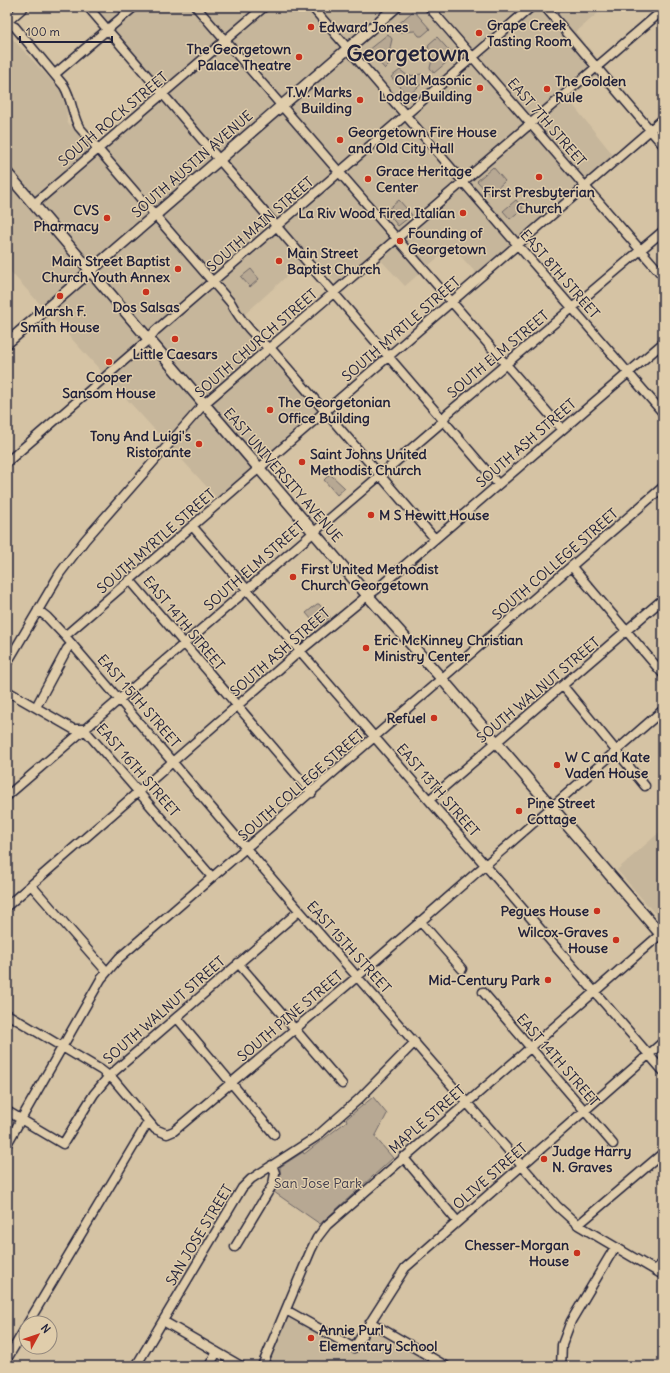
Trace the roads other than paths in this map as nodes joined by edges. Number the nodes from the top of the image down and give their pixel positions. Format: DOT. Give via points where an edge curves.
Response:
graph roads {
  1 [pos="24,7"];
  2 [pos="88,7"];
  3 [pos="134,7"];
  4 [pos="196,7"];
  5 [pos="264,7"];
  6 [pos="312,7"];
  7 [pos="396,7"];
  8 [pos="429,7"];
  9 [pos="531,7"];
  10 [pos="546,7"];
  11 [pos="661,11"];
  12 [pos="7,23"];
  13 [pos="107,30"];
  14 [pos="225,40"];
  15 [pos="348,48"];
  16 [pos="473,57"];
  17 [pos="596,67"];
  18 [pos="55,74"];
  19 [pos="163,94"];
  20 [pos="282,105"];
  21 [pos="406,115"];
  22 [pos="663,119"];
  23 [pos="531,123"];
  24 [pos="650,130"];
  25 [pos="663,145"];
  26 [pos="98,148"];
  27 [pos="219,160"];
  28 [pos="340,172"];
  29 [pos="7,173"];
  30 [pos="463,182"];
  31 [pos="585,186"];
  32 [pos="34,204"];
  33 [pos="155,215"];
  34 [pos="276,227"];
  35 [pos="663,231"];
  36 [pos="396,238"];
  37 [pos="518,246"];
  38 [pos="641,250"];
  39 [pos="91,271"];
  40 [pos="663,276"];
  41 [pos="213,282"];
  42 [pos="334,293"];
  43 [pos="452,302"];
  44 [pos="572,308"];
  45 [pos="149,339"];
  46 [pos="7,343"];
  47 [pos="663,343"];
  48 [pos="268,348"];
  49 [pos="388,357"];
  50 [pos="505,365"];
  51 [pos="628,373"];
  52 [pos="204,404"];
  53 [pos="326,412"];
  54 [pos="663,413"];
  55 [pos="443,419"];
  56 [pos="562,429"];
  57 [pos="7,462"];
  58 [pos="260,470"];
  59 [pos="380,475"];
  60 [pos="498,484"];
  61 [pos="663,487"];
  62 [pos="193,527"];
  63 [pos="314,532"];
  64 [pos="435,539"];
  65 [pos="572,567"];
  66 [pos="130,580"];
  67 [pos="246,589"];
  68 [pos="368,596"];
  69 [pos="663,599"];
  70 [pos="38,610"];
  71 [pos="626,632"];
  72 [pos="65,636"];
  73 [pos="72,644"];
  74 [pos="183,644"];
  75 [pos="10,651"];
  76 [pos="300,651"];
  77 [pos="7,663"];
  78 [pos="663,674"];
  79 [pos="442,679"];
  80 [pos="563,686"];
  81 [pos="7,691"];
  82 [pos="119,698"];
  83 [pos="238,705"];
  84 [pos="36,707"];
  85 [pos="663,710"];
  86 [pos="84,729"];
  87 [pos="375,738"];
  88 [pos="496,743"];
  89 [pos="616,750"];
  90 [pos="173,762"];
  91 [pos="646,786"];
  92 [pos="140,791"];
  93 [pos="312,793"];
  94 [pos="7,796"];
  95 [pos="429,800"];
  96 [pos="551,806"];
  97 [pos="247,848"];
  98 [pos="485,864"];
  99 [pos="212,877"];
  100 [pos="31,885"];
  101 [pos="7,906"];
  102 [pos="299,911"];
  103 [pos="420,921"];
  104 [pos="662,934"];
  105 [pos="238,964"];
  106 [pos="462,969"];
  107 [pos="107,972"];
  108 [pos="358,976"];
  109 [pos="483,992"];
  110 [pos="593,992"];
  111 [pos="7,1014"];
  112 [pos="177,1018"];
  113 [pos="294,1030"];
  114 [pos="415,1042"];
  115 [pos="663,1042"];
  116 [pos="63,1046"];
  117 [pos="530,1048"];
  118 [pos="649,1054"];
  119 [pos="663,1071"];
  120 [pos="109,1076"];
  121 [pos="231,1083"];
  122 [pos="342,1084"];
  123 [pos="466,1102"];
  124 [pos="7,1111"];
  125 [pos="585,1111"];
  126 [pos="21,1119"];
  127 [pos="148,1122"];
  128 [pos="274,1134"];
  129 [pos="7,1144"];
  130 [pos="613,1144"];
  131 [pos="663,1153"];
  132 [pos="403,1157"];
  133 [pos="272,1165"];
  134 [pos="521,1165"];
  135 [pos="457,1221"];
  136 [pos="578,1225"];
  137 [pos="235,1247"];
  138 [pos="615,1247"];
  139 [pos="663,1263"];
  140 [pos="655,1270"];
  141 [pos="663,1276"];
  142 [pos="286,1310"];
  143 [pos="33,1315"];
  144 [pos="163,1321"];
  145 [pos="370,1322"];
  146 [pos="18,1340"];
  147 [pos="217,1352"];
  148 [pos="7,1359"];
  149 [pos="136,1366"];
  150 [pos="209,1366"];
  151 [pos="241,1366"];
  152 [pos="262,1366"];
  153 [pos="446,1366"];
  154 [pos="561,1366"];
  1 -- 12 [label="street"];
  2 -- 13 [label="street"];
  3 -- 13 [label="street"];
  4 -- 14 [label="street"];
  5 -- 14 [label="street, SOUTH ROCK STREET"];
  6 -- 15 [label="street, EAST 8TH STREET"];
  7 -- 15 [label="main road, SOUTH AUSTIN AVENUE"];
  8 -- 16 [label="street, EAST 7TH STREET"];
  9 -- 16 [label="street, SOUTH MAIN STREET"];
  10 -- 17 [label="street"];
  11 -- 17 [label="street, SOUTH CHURCH STREET"];
  12 -- 18 [label="street" via="15,28"];
  13 -- 18 [label="street"];
  13 -- 19 [label="street"];
  14 -- 19 [label="street, SOUTH ROCK STREET"];
  14 -- 20 [label="street"];
  15 -- 20 [label="main road, SOUTH AUSTIN AVENUE"];
  15 -- 21 [label="street, EAST 8TH STREET"];
  16 -- 21 [label="street, SOUTH MAIN STREET"];
  16 -- 23 [label="street, EAST 7TH STREET"];
  17 -- 23 [label="street, SOUTH CHURCH STREET"];
  17 -- 24 [label="street"];
  18 -- 26 [label="street" via="70,96 79,127"];
  19 -- 26 [label="street, SOUTH ROCK STREET"];
  19 -- 27 [label="street"];
  20 -- 27 [label="main road, SOUTH AUSTIN AVENUE"];
  20 -- 28 [label="street"];
  21 -- 28 [label="street, SOUTH MAIN STREET"];
  21 -- 30 [label="street, EAST 8TH STREET"];
  22 -- 24 [label="street, SOUTH MYRTLE STREET"];
  23 -- 30 [label="street, SOUTH CHURCH STREET"];
  23 -- 31 [label="street, EAST 7TH STREET"];
  24 -- 25 [label="street"];
  24 -- 31 [label="street, SOUTH MYRTLE STREET"];
  26 -- 32 [label="street, SOUTH ROCK STREET"];
  26 -- 33 [label="street"];
  27 -- 33 [label="main road, SOUTH AUSTIN AVENUE"];
  27 -- 34 [label="street"];
  28 -- 34 [label="street, SOUTH MAIN STREET"];
  28 -- 36 [label="street"];
  29 -- 32 [label="main road, EAST UNIVERSITY AVENUE"];
  30 -- 36 [label="street, SOUTH CHURCH STREET"];
  30 -- 37 [label="street, EAST 8TH STREET"];
  31 -- 37 [label="street, SOUTH MYRTLE STREET"];
  31 -- 38 [label="street, EAST 7TH STREET"];
  32 -- 39 [label="main road, EAST UNIVERSITY AVENUE"];
  33 -- 39 [label="main road, SOUTH AUSTIN AVENUE"];
  33 -- 41 [label="street"];
  34 -- 41 [label="street, SOUTH MAIN STREET"];
  34 -- 42 [label="street"];
  35 -- 38 [label="street, SOUTH ELM STREET"];
  36 -- 42 [label="street, SOUTH CHURCH STREET"];
  36 -- 43 [label="street"];
  37 -- 43 [label="street, SOUTH MYRTLE STREET"];
  37 -- 44 [label="street, EAST 8TH STREET"];
  38 -- 40 [label="street, EAST 7TH STREET"];
  38 -- 44 [label="street, SOUTH ELM STREET"];
  39 -- 45 [label="main road, EAST UNIVERSITY AVENUE"];
  39 -- 46 [label="main road, SOUTH AUSTIN AVENUE"];
  41 -- 45 [label="street, SOUTH MAIN STREET"];
  41 -- 48 [label="street"];
  42 -- 48 [label="street, SOUTH CHURCH STREET"];
  42 -- 49 [label="street"];
  43 -- 49 [label="street, SOUTH MYRTLE STREET"];
  43 -- 50 [label="street"];
  44 -- 50 [label="street, SOUTH ELM STREET"];
  44 -- 51 [label="street, EAST 8TH STREET"];
  45 -- 52 [label="main road, EAST UNIVERSITY AVENUE"];
  45 -- 57 [label="street, SOUTH MAIN STREET"];
  47 -- 51 [label="street, SOUTH ASH STREET"];
  48 -- 52 [label="street, SOUTH CHURCH STREET"];
  48 -- 53 [label="street"];
  49 -- 53 [label="street, SOUTH MYRTLE STREET"];
  49 -- 55 [label="street"];
  50 -- 55 [label="street, SOUTH ELM STREET"];
  50 -- 56 [label="street"];
  51 -- 54 [label="street, EAST 8TH STREET"];
  51 -- 56 [label="street, SOUTH ASH STREET"];
  52 -- 58 [label="main road, EAST UNIVERSITY AVENUE"];
  52 -- 70 [label="street, SOUTH CHURCH STREET" via="78,549"];
  53 -- 58 [label="street, SOUTH MYRTLE STREET"];
  53 -- 59 [label="street"];
  55 -- 59 [label="street, SOUTH ELM STREET"];
  55 -- 60 [label="street"];
  56 -- 60 [label="street, SOUTH ASH STREET"];
  58 -- 62 [label="street, SOUTH MYRTLE STREET"];
  58 -- 63 [label="main road, EAST UNIVERSITY AVENUE"];
  59 -- 63 [label="street, SOUTH ELM STREET"];
  59 -- 64 [label="street"];
  60 -- 64 [label="street, SOUTH ASH STREET"];
  61 -- 65 [label="street, SOUTH COLLEGE STREET"];
  62 -- 66 [label="street, SOUTH MYRTLE STREET"];
  62 -- 67 [label="street, EAST 13TH STREET"];
  63 -- 67 [label="street, SOUTH ELM STREET"];
  63 -- 68 [label="main road, EAST UNIVERSITY AVENUE"];
  64 -- 68 [label="street, SOUTH ASH STREET"];
  65 -- 71 [label="street"];
  65 -- 79 [label="street, SOUTH COLLEGE STREET"];
  66 -- 72 [label="street, SOUTH MYRTLE STREET"];
  66 -- 74 [label="street, EAST 14TH STREET"];
  67 -- 74 [label="street, SOUTH ELM STREET"];
  67 -- 76 [label="street, EAST 13TH STREET"];
  68 -- 76 [label="street, SOUTH ASH STREET"];
  68 -- 79 [label="main road, EAST UNIVERSITY AVENUE"];
  69 -- 71 [label="street, SOUTH WALNUT STREET"];
  70 -- 72 [label="street, EAST 15TH STREET"];
  70 -- 75 [label="street, SOUTH CHURCH STREET"];
  71 -- 78 [label="street"];
  71 -- 80 [label="street, SOUTH WALNUT STREET"];
  72 -- 73 [label="street, EAST 15TH STREET"];
  73 -- 82 [label="street, EAST 15TH STREET"];
  73 -- 84 [label="street"];
  74 -- 82 [label="street, SOUTH ELM STREET"];
  74 -- 83 [label="street, EAST 14TH STREET"];
  75 -- 77 [label="street, SOUTH CHURCH STREET"];
  76 -- 83 [label="street, SOUTH ASH STREET"];
  76 -- 87 [label="street, EAST 13TH STREET"];
  79 -- 87 [label="street, SOUTH COLLEGE STREET"];
  79 -- 88 [label="main road, EAST UNIVERSITY AVENUE"];
  80 -- 88 [label="street, SOUTH WALNUT STREET"];
  80 -- 89 [label="street"];
  81 -- 84 [label="street, EAST 16TH STREET"];
  82 -- 86 [label="street, SOUTH ELM STREET"];
  82 -- 90 [label="street, EAST 15TH STREET"];
  83 -- 90 [label="street, SOUTH ASH STREET"];
  83 -- 93 [label="street, EAST 14TH STREET"];
  84 -- 86 [label="street, EAST 16TH STREET" via="73,729"];
  85 -- 89 [label="street, SOUTH PINE STREET"];
  86 -- 92 [label="street, EAST 16TH STREET"];
  86 -- 94 [label="street, SOUTH ELM STREET"];
  87 -- 93 [label="street, SOUTH COLLEGE STREET"];
  87 -- 95 [label="street, EAST 13TH STREET"];
  88 -- 95 [label="street, SOUTH WALNUT STREET"];
  88 -- 96 [label="main road, EAST UNIVERSITY AVENUE"];
  89 -- 91 [label="street"];
  89 -- 96 [label="street, SOUTH PINE STREET"];
  90 -- 92 [label="street, SOUTH ASH STREET"];
  90 -- 97 [label="street, EAST 15TH STREET"];
  92 -- 99 [label="street, EAST 16TH STREET"];
  92 -- 100 [label="street, SOUTH ASH STREET"];
  93 -- 97 [label="street, SOUTH COLLEGE STREET"];
  95 -- 98 [label="street, EAST 13TH STREET"];
  96 -- 98 [label="street, SOUTH PINE STREET"];
  96 -- 104 [label="main road, EAST UNIVERSITY AVENUE"];
  97 -- 99 [label="street, SOUTH COLLEGE STREET"];
  97 -- 102 [label="street, EAST 15TH STREET"];
  98 -- 103 [label="street, SOUTH PINE STREET"];
  98 -- 110 [label="street, EAST 13TH STREET"];
  99 -- 107 [label="street, SOUTH COLLEGE STREET" via="119,958"];
  100 -- 101 [label="street, SOUTH ASH STREET"];
  100 -- 107 [label="street"];
  102 -- 105 [label="street, SOUTH WALNUT STREET"];
  102 -- 108 [label="street, EAST 15TH STREET"];
  103 -- 106 [label="street"];
  103 -- 108 [label="street, SOUTH PINE STREET"];
  104 -- 110 [label="street, MAPLE STREET"];
  105 -- 112 [label="street, SOUTH WALNUT STREET"];
  105 -- 113 [label="street"];
  107 -- 116 [label="street, SOUTH COLLEGE STREET"];
  108 -- 113 [label="street, SOUTH PINE STREET"];
  108 -- 114 [label="street, EAST 15TH STREET"];
  109 -- 117 [label="street, EAST 14TH STREET"];
  110 -- 117 [label="street, MAPLE STREET"];
  110 -- 118 [label="street, EAST 13TH STREET"];
  111 -- 116 [label="street"];
  112 -- 120 [label="street, SOUTH WALNUT STREET"];
  112 -- 121 [label="street"];
  113 -- 121 [label="street, SOUTH PINE STREET"];
  113 -- 122 [label="street"];
  114 -- 123 [label="street, EAST 15TH STREET"];
  114 -- 133 [label="street, SAN JOSE STREET" via="331,1124 304,1146"];
  115 -- 118 [label="street, OLIVE STREET"];
  116 -- 120 [label="street"];
  116 -- 126 [label="street, SOUTH COLLEGE STREET"];
  117 -- 123 [label="street, MAPLE STREET"];
  117 -- 125 [label="street, EAST 14TH STREET"];
  118 -- 119 [label="street, EAST 13TH STREET"];
  118 -- 125 [label="street, OLIVE STREET"];
  120 -- 126 [label="street, SOUTH WALNUT STREET" via="94,1094 63,1144"];
  120 -- 127 [label="street"];
  121 -- 127 [label="street, SOUTH PINE STREET" via="178,1128 167,1134 155,1129"];
  121 -- 128 [label="street"];
  123 -- 132 [label="street, MAPLE STREET"];
  123 -- 134 [label="street, EAST 15TH STREET"];
  124 -- 126 [label="street"];
  125 -- 130 [label="street, EAST 14TH STREET"];
  125 -- 134 [label="street, OLIVE STREET"];
  126 -- 129 [label="street, SOUTH COLLEGE STREET"];
  127 -- 143 [label="street"];
  131 -- 136 [label="street"];
  132 -- 135 [label="street"];
  132 -- 142 [label="street, MAPLE STREET" via="340,1212 317,1238"];
  133 -- 137 [label="street" via="276,1173 273,1184"];
  133 -- 144 [label="street, SAN JOSE STREET" via="242,1188"];
  134 -- 135 [label="street, OLIVE STREET"];
  134 -- 136 [label="street, EAST 15TH STREET" via="557,1206"];
  135 -- 145 [label="street, OLIVE STREET" via="405,1268"];
  136 -- 138 [label="street, EAST 15TH STREET"];
  138 -- 140 [label="street, EAST 15TH STREET"];
  138 -- 154 [label="street" via="571,1320 562,1344"];
  139 -- 140 [label="street"];
  140 -- 141 [label="street, EAST 15TH STREET"];
  142 -- 145 [label="street, OLIVE STREET" via="354,1348"];
  142 -- 152 [label="street, MAPLE STREET"];
  144 -- 147 [label="street"];
  144 -- 149 [label="street, SAN JOSE STREET"];
  145 -- 153 [label="street"];
  146 -- 148 [label="street"];
  147 -- 150 [label="street"];
  147 -- 151 [label="street"];
}
